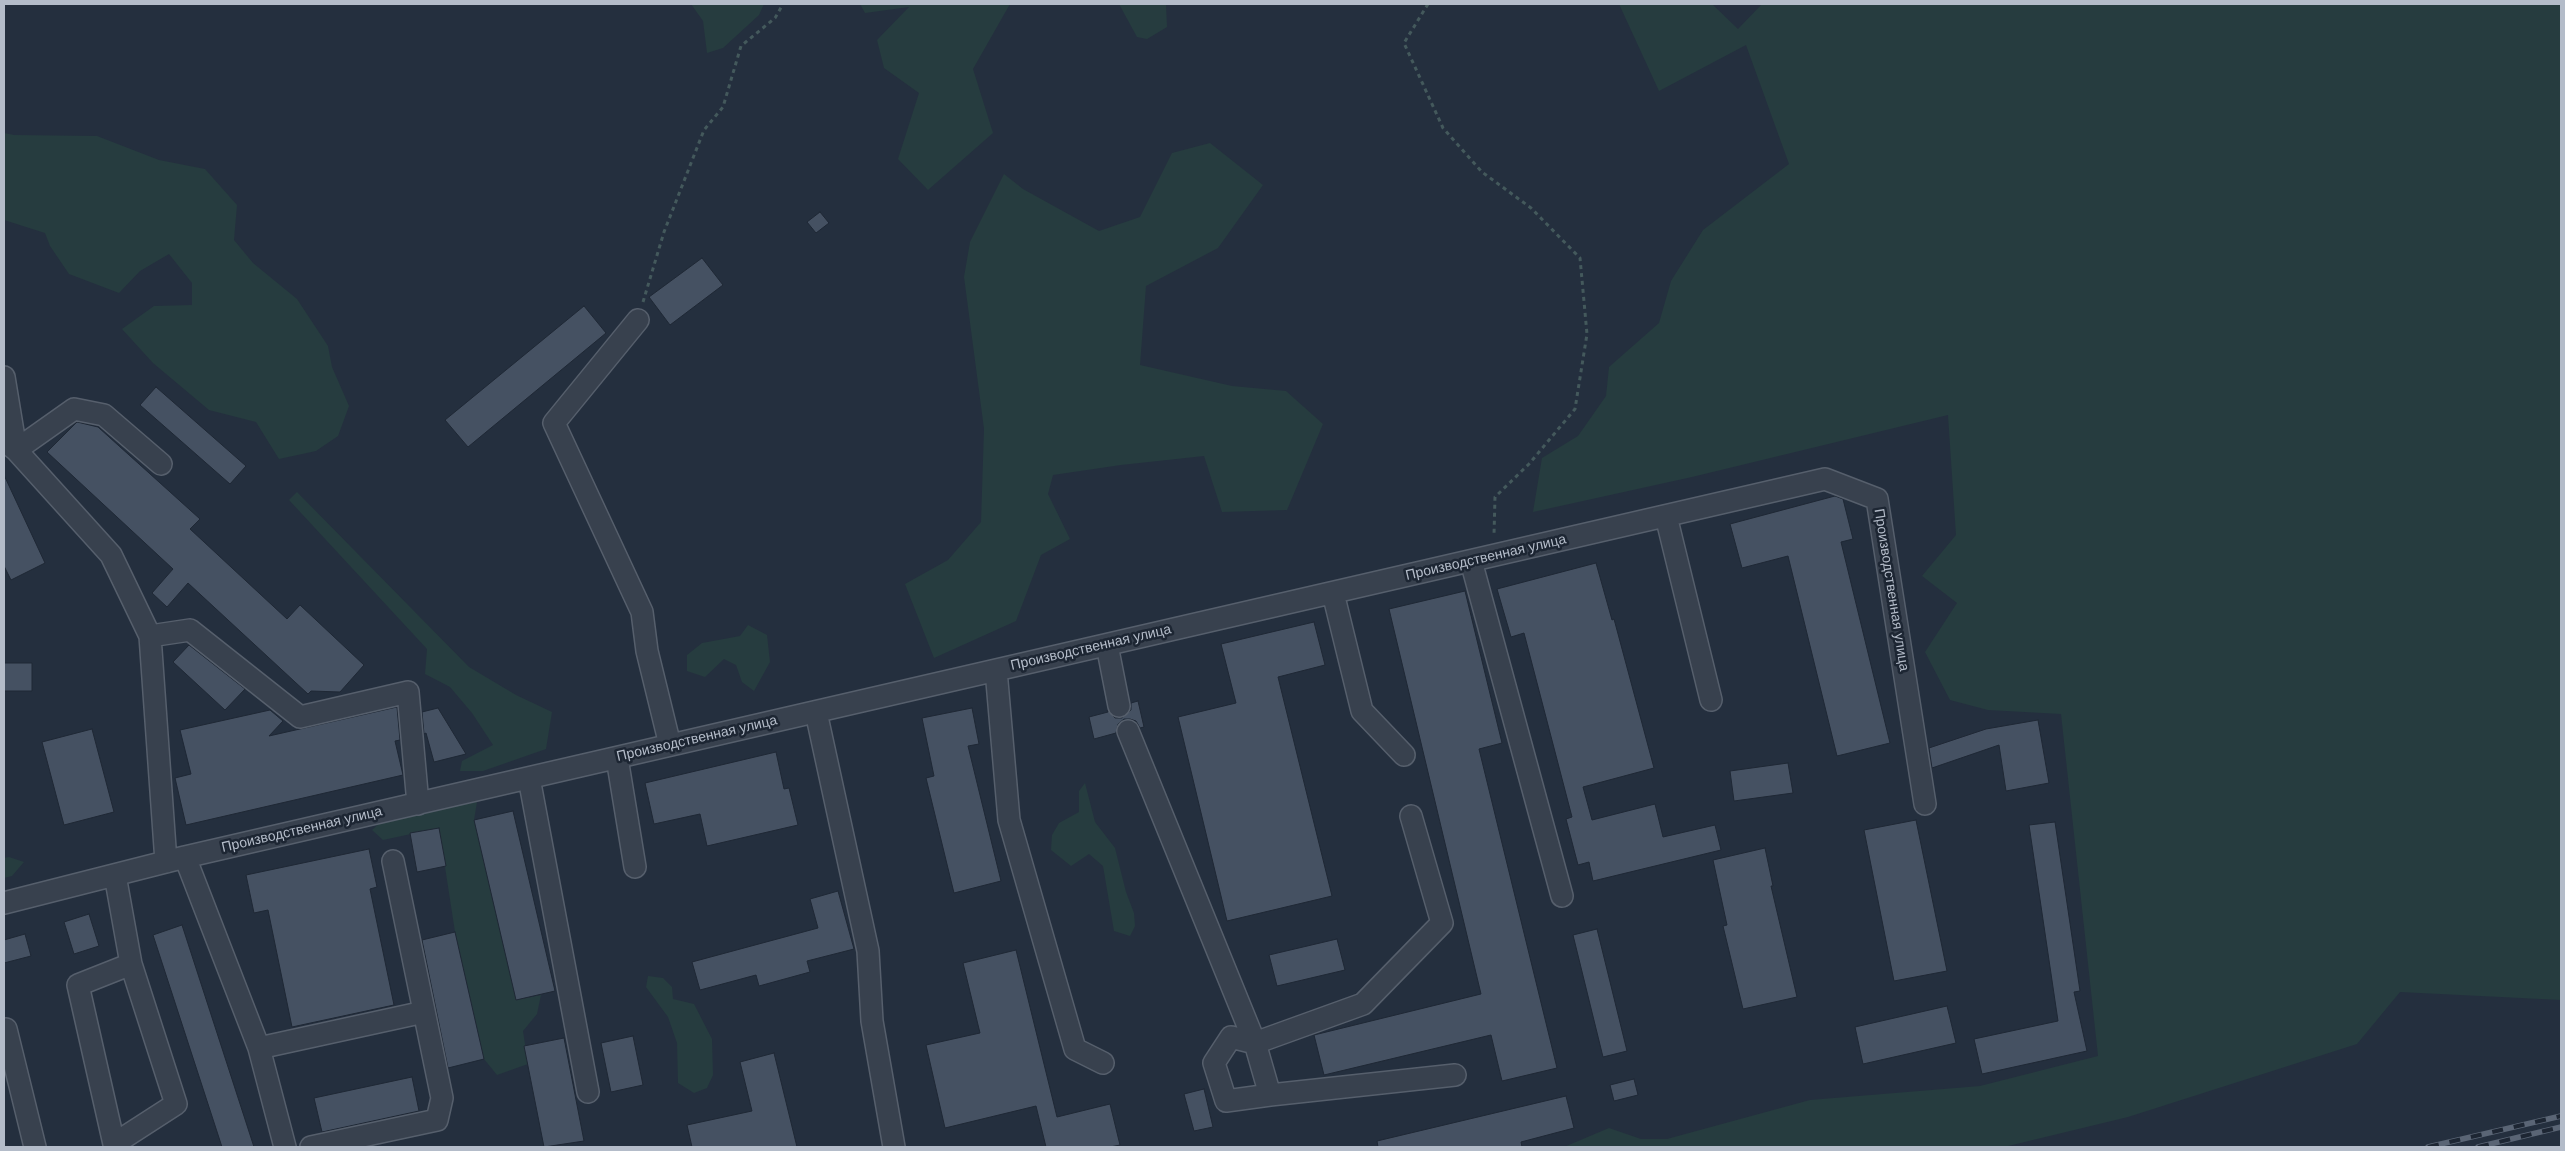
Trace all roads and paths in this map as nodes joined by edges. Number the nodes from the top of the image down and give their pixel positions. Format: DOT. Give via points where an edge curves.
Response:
graph roads {
  1 [pos="783,4"];
  2 [pos="1428,4"];
  3 [pos="638,320"];
  4 [pos="4,377"];
  5 [pos="10,445"];
  6 [pos="161,464"];
  7 [pos="1666,516"];
  8 [pos="1493,556"];
  9 [pos="1471,561"];
  10 [pos="1333,593"];
  11 [pos="150,636"];
  12 [pos="1108,645"];
  13 [pos="996,670"];
  14 [pos="1711,700"];
  15 [pos="1119,706"];
  16 [pos="816,712"];
  17 [pos="1128,731"];
  18 [pos="670,745"];
  19 [pos="1404,754"];
  20 [pos="617,758"];
  21 [pos="529,778"];
  22 [pos="418,804"];
  23 [pos="1925,804"];
  24 [pos="1411,816"];
  25 [pos="176,860"];
  26 [pos="393,861"];
  27 [pos="635,866"];
  28 [pos="115,875"];
  29 [pos="1562,896"];
  30 [pos="4,903"];
  31 [pos="131,964"];
  32 [pos="424,1012"];
  33 [pos="4,1026"];
  34 [pos="1255,1043"];
  35 [pos="259,1048"];
  36 [pos="1103,1063"];
  37 [pos="1456,1075"];
  38 [pos="588,1092"];
  39 [pos="1270,1096"];
  40 [pos="35,1147"];
  41 [pos="285,1147"];
  42 [pos="311,1147"];
  43 [pos="894,1147"];
  1 -- 3 [label="path" via="775,18 741,46 723,107 704,130 664,232"];
  2 -- 8 [label="path" via="1404,43 1443,128 1482,172 1531,208 1580,258 1587,334 1575,409 1529,464 1494,497"];
  3 -- 18 [label="street" via="554,423 642,612 647,651"];
  4 -- 5 [label="street"];
  5 -- 6 [label="street" via="74,409 104,415"];
  5 -- 11 [label="street" via="111,555"];
  7 -- 8 [label="street, Производственная улица"];
  7 -- 14 [label="street"];
  7 -- 23 [label="street, Производственная улица" via="1826,480 1876,499"];
  8 -- 9 [label="street, Производственная улица"];
  9 -- 10 [label="street, Производственная улица"];
  9 -- 29 [label="street"];
  10 -- 12 [label="street, Производственная улица"];
  10 -- 19 [label="street" via="1362,711"];
  11 -- 22 [label="street" via="190,630 300,717 408,692"];
  11 -- 25 [label="street"];
  12 -- 13 [label="street, Производственная улица"];
  12 -- 15 [label="street"];
  13 -- 16 [label="street, Производственная улица"];
  13 -- 36 [label="street" via="1009,820 1075,1049"];
  16 -- 18 [label="street, Производственная улица"];
  16 -- 43 [label="street" via="868,950 872,1021"];
  17 -- 34 [label="street"];
  18 -- 20 [label="street, Производственная улица"];
  20 -- 21 [label="street, Производственная улица"];
  20 -- 27 [label="street"];
  21 -- 22 [label="street, Производственная улица"];
  21 -- 38 [label="street"];
  22 -- 25 [label="street, Производственная улица"];
  24 -- 34 [label="street" via="1442,923 1363,1004"];
  25 -- 28 [label="street, Производственная улица"];
  25 -- 35 [label="street"];
  26 -- 32 [label="street"];
  28 -- 30 [label="street, Производственная улица"];
  28 -- 31 [label="street"];
  31 -- 31 [label="street" via="176,1104 114,1144 78,985"];
  32 -- 35 [label="street"];
  32 -- 42 [label="street" via="442,1098 437,1120"];
  33 -- 40 [label="street"];
  34 -- 39 [label="street"];
  34 -- 39 [label="street" via="1231,1037 1214,1063 1226,1101"];
  35 -- 41 [label="street"];
  37 -- 39 [label="street"];
}
